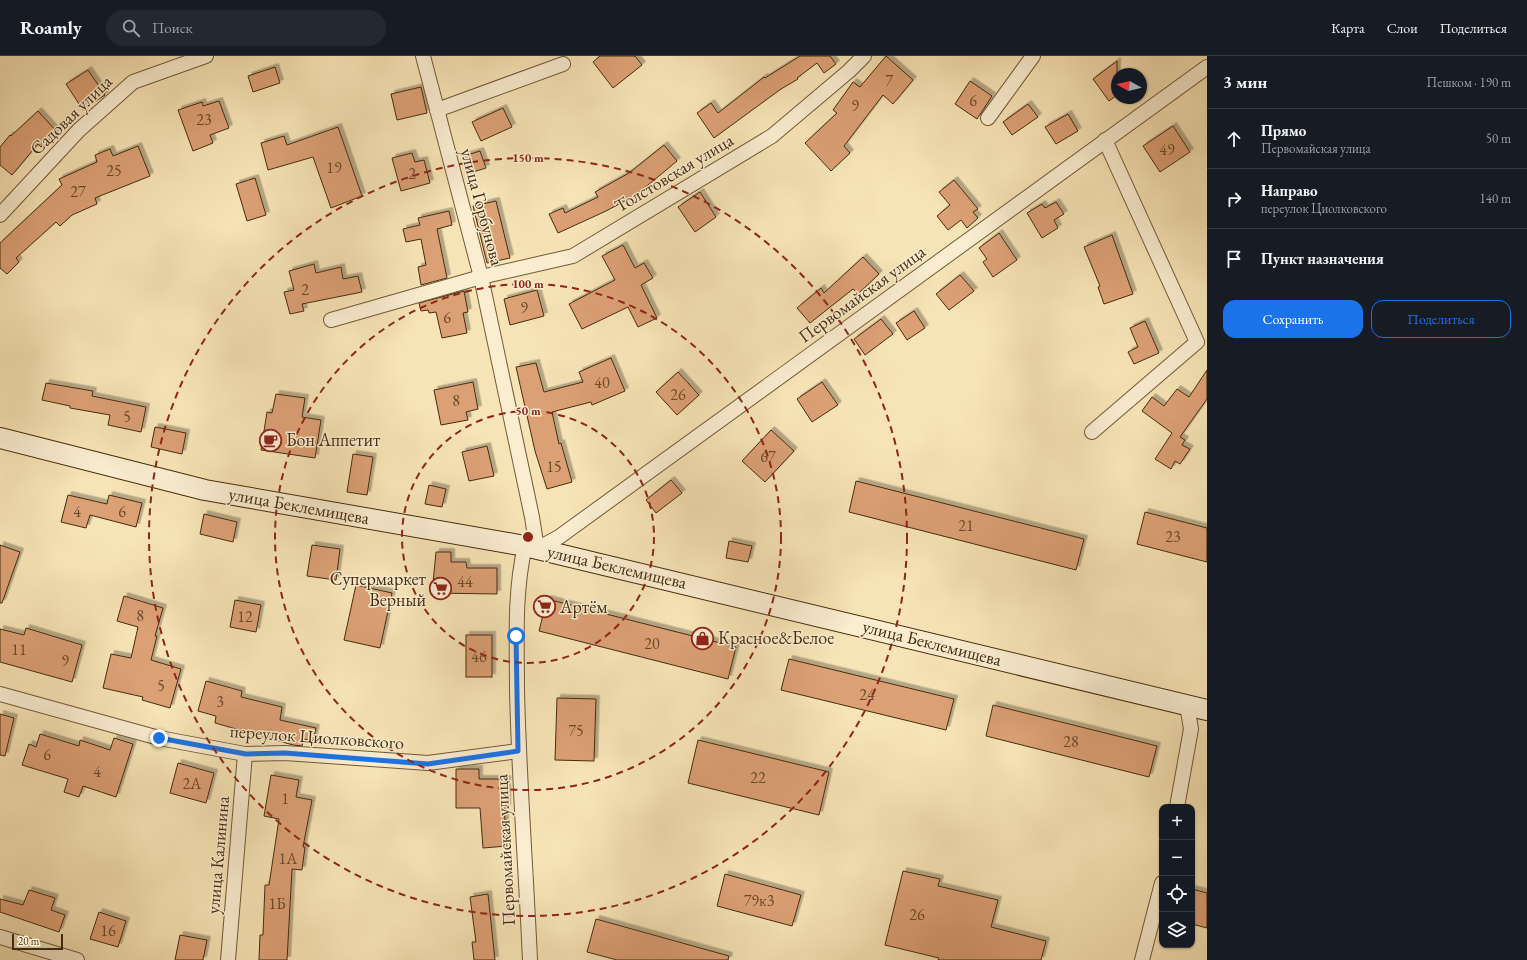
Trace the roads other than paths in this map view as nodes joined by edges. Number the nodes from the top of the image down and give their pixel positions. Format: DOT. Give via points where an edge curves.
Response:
graph roads {
  1 [pos="206,56"];
  2 [pos="423,56"];
  3 [pos="864,56"];
  4 [pos="1033,56"];
  5 [pos="563,64"];
  6 [pos="1207,67"];
  7 [pos="437,110"];
  8 [pos="988,118"];
  9 [pos="1105,140"];
  10 [pos="0,215"];
  11 [pos="481,276"];
  12 [pos="331,320"];
  13 [pos="1092,432"];
  14 [pos="0,438"];
  15 [pos="531,547"];
  16 [pos="0,694"];
  17 [pos="1187,705"];
  18 [pos="1207,710"];
  19 [pos="518,751"];
  20 [pos="246,754"];
  21 [pos="1178,804"];
  22 [pos="1159,895"];
  23 [pos="0,937"];
  24 [pos="77,960"];
  25 [pos="228,960"];
  26 [pos="530,960"];
  27 [pos="1142,960"];
  1 -- 10 [label="street, Садовая улица" via="133,82 79,130"];
  2 -- 7 [label="street, улица Горбунова"];
  3 -- 11 [label="street, Толстовская улица" via="772,136 573,256"];
  4 -- 8 [label="street"];
  5 -- 7 [label="street"];
  6 -- 9 [label="street, Первомайская улица"];
  7 -- 11 [label="street, улица Горбунова"];
  9 -- 13 [label="street" via="1197,342"];
  9 -- 15 [label="street, Первомайская улица" via="565,533"];
  11 -- 12 [label="street, Толстовская улица"];
  11 -- 15 [label="street, улица Горбунова" via="532,517"];
  14 -- 15 [label="main road, улица Беклемищева" via="205,490"];
  15 -- 17 [label="main road, улица Беклемищева"];
  15 -- 19 [label="street, Первомайская улица" via="521,566 517,600"];
  16 -- 20 [label="street, переулок Циолковского" via="159,738"];
  17 -- 18 [label="main road, улица Беклемищева"];
  17 -- 21 [label="street" via="1191,729"];
  19 -- 20 [label="street, переулок Циолковского" via="428,764 285,753"];
  19 -- 26 [label="street, Первомайская улица"];
  20 -- 25 [label="street, улица Калинина"];
  22 -- 27 [label="street"];
  23 -- 24 [label="street"];
}
